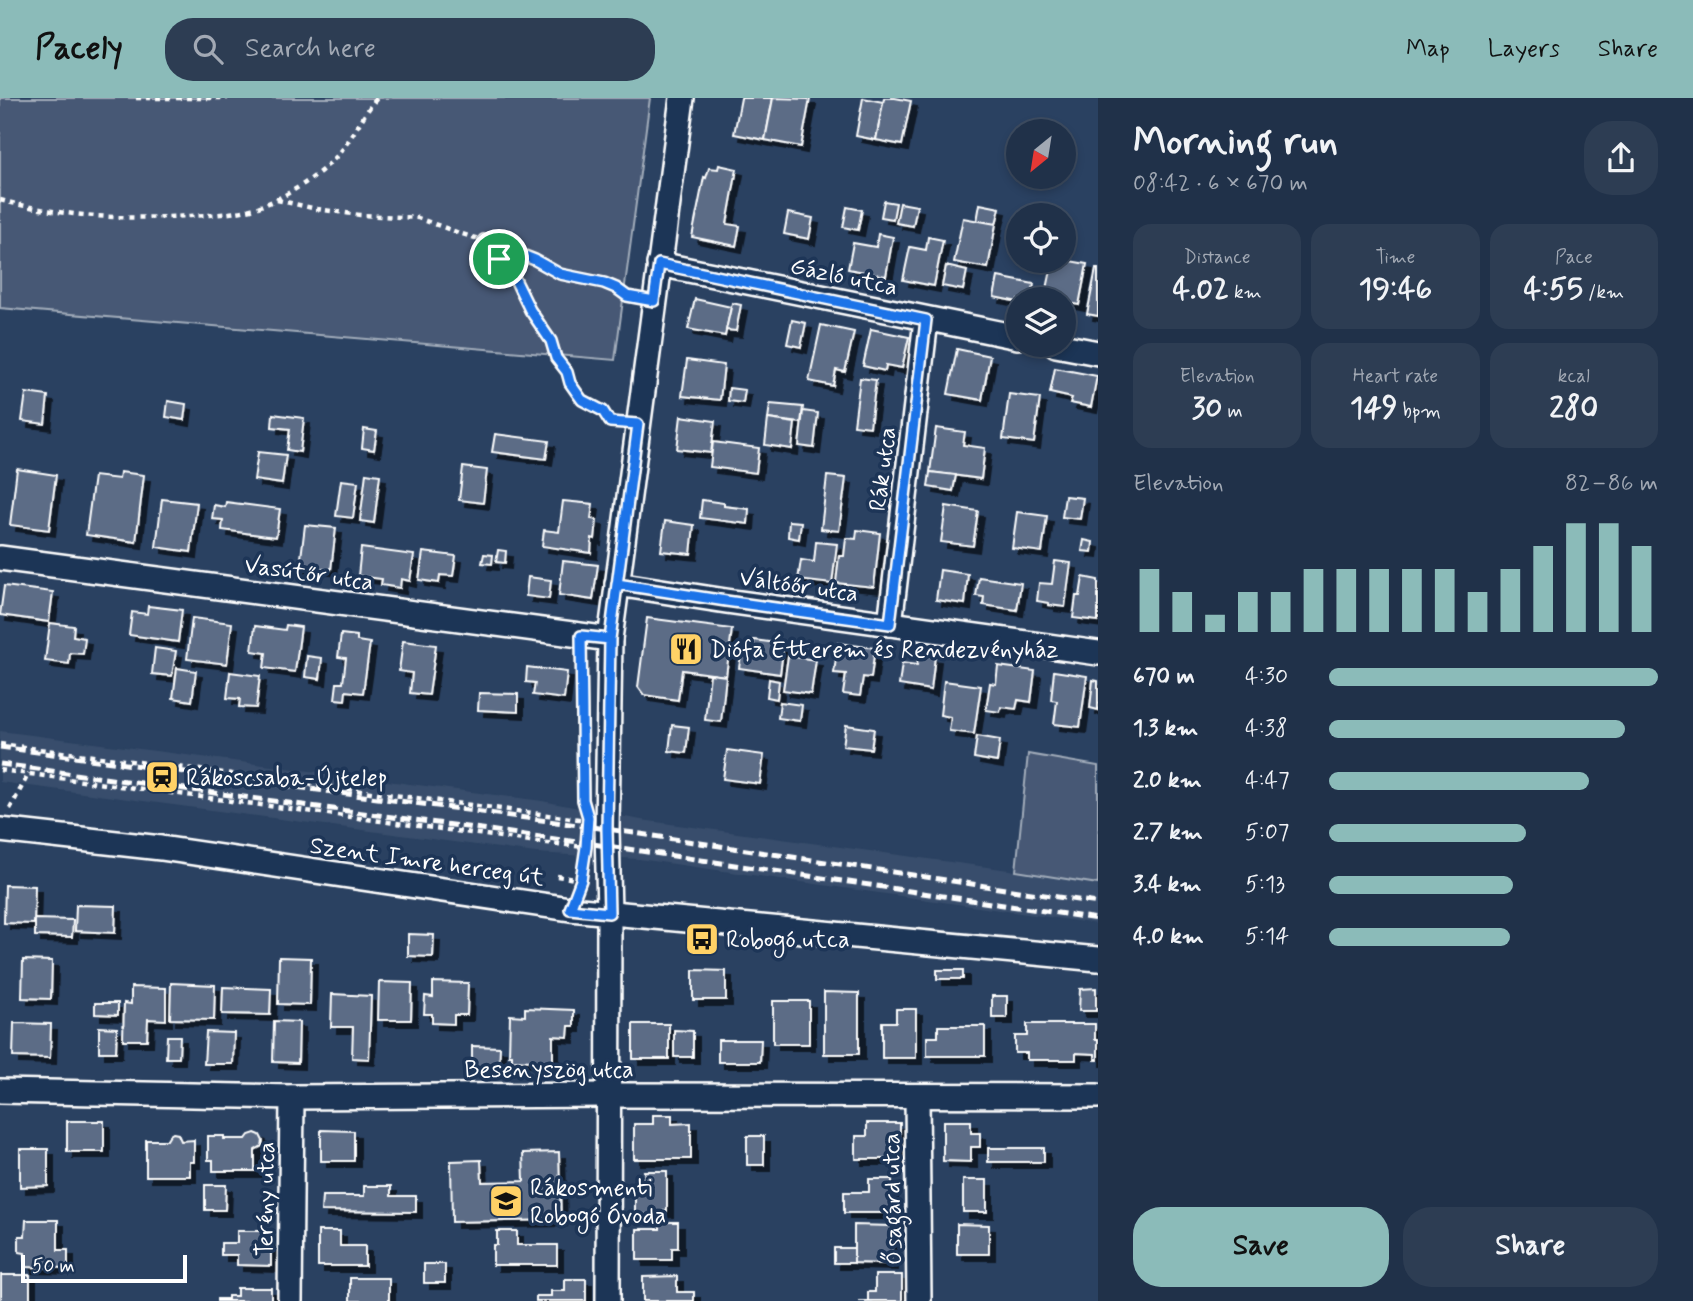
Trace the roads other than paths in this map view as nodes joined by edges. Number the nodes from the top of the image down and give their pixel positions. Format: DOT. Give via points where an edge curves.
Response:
graph roads {
  1 [pos="682,98"];
  2 [pos="659,264"];
  3 [pos="926,320"];
  4 [pos="1006,335"];
  5 [pos="1076,349"];
  6 [pos="1098,353"];
  7 [pos="0,558"];
  8 [pos="617,584"];
  9 [pos="890,624"];
  10 [pos="610,639"];
  11 [pos="1098,653"];
  12 [pos="2,824"];
  13 [pos="609,913"];
  14 [pos="1098,959"];
  15 [pos="0,1091"];
  16 [pos="608,1095"];
  17 [pos="917,1096"];
  18 [pos="292,1097"];
  19 [pos="1098,1097"];
  20 [pos="290,1301"];
  21 [pos="608,1301"];
  22 [pos="919,1301"];
  1 -- 2 [label="street"];
  2 -- 3 [label="street, Gázló utca"];
  2 -- 8 [label="street"];
  3 -- 4 [label="street, Gázló utca"];
  3 -- 9 [label="street, Rák utca"];
  5 -- 6 [label="street"];
  7 -- 10 [label="street, Vasútőr utca"];
  8 -- 9 [label="street, Váltóőr utca"];
  8 -- 10 [label="street"];
  9 -- 11 [label="street, Váltóőr utca"];
  10 -- 13 [label="street" via="593,845"];
  12 -- 13 [label="street, Szent Imre herceg út"];
  13 -- 14 [label="street, Szent Imre herceg út"];
  13 -- 16 [label="street"];
  15 -- 18 [label="street, Besenyszög utca"];
  16 -- 17 [label="street, Besenyszög utca"];
  16 -- 18 [label="street, Besenyszög utca"];
  16 -- 21 [label="street"];
  17 -- 19 [label="street, Besenyszög utca"];
  17 -- 22 [label="street, Ősagárd utca"];
  18 -- 20 [label="street, Terény utca"];
}
